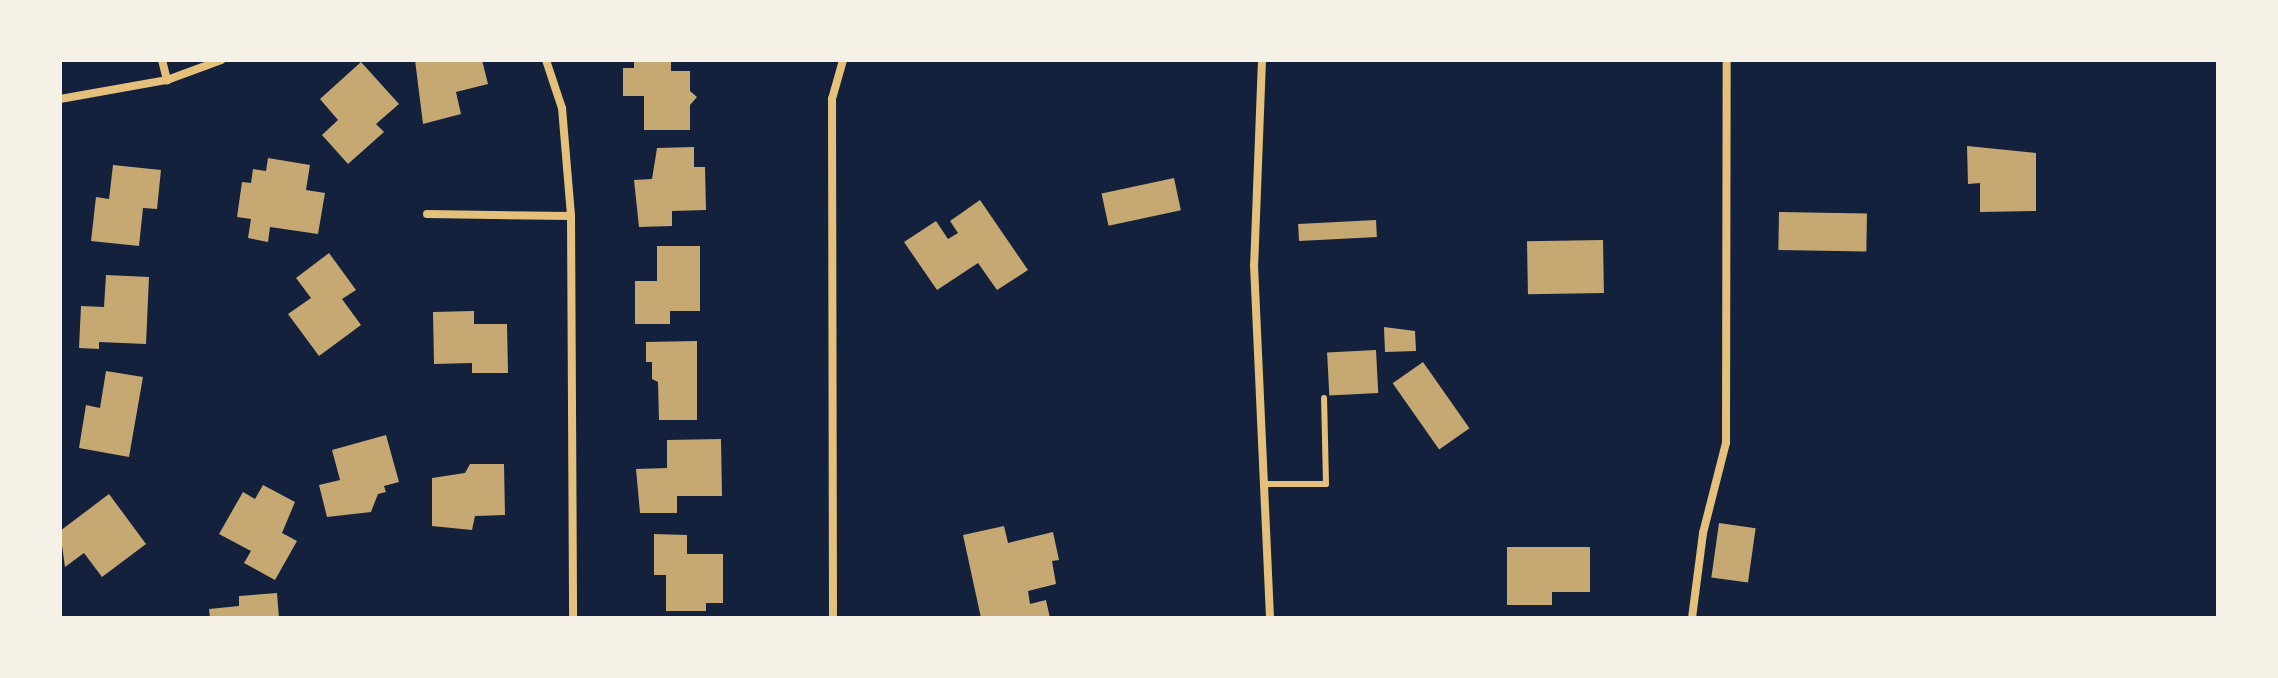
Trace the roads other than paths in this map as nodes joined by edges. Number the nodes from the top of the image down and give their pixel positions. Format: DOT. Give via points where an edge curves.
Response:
graph roads {
  1 [pos="162,60"];
  2 [pos="221,60"];
  3 [pos="546,60"];
  4 [pos="843,60"];
  5 [pos="1262,60"];
  6 [pos="1727,60"];
  7 [pos="167,80"];
  8 [pos="60,99"];
  9 [pos="427,214"];
  10 [pos="571,216"];
  11 [pos="1324,398"];
  12 [pos="1263,484"];
  13 [pos="573,618"];
  14 [pos="833,618"];
  15 [pos="1270,618"];
  16 [pos="1692,618"];
  1 -- 7 [label="street"];
  2 -- 7 [label="street"];
  3 -- 10 [label="street" via="562,108"];
  4 -- 14 [label="street" via="832,99"];
  5 -- 12 [label="street" via="1254,265"];
  6 -- 16 [label="street" via="1726,443 1703,533"];
  7 -- 8 [label="street"];
  9 -- 10 [label="street"];
  10 -- 13 [label="street"];
  11 -- 12 [label="lane" via="1326,484"];
  12 -- 15 [label="street"];
}
